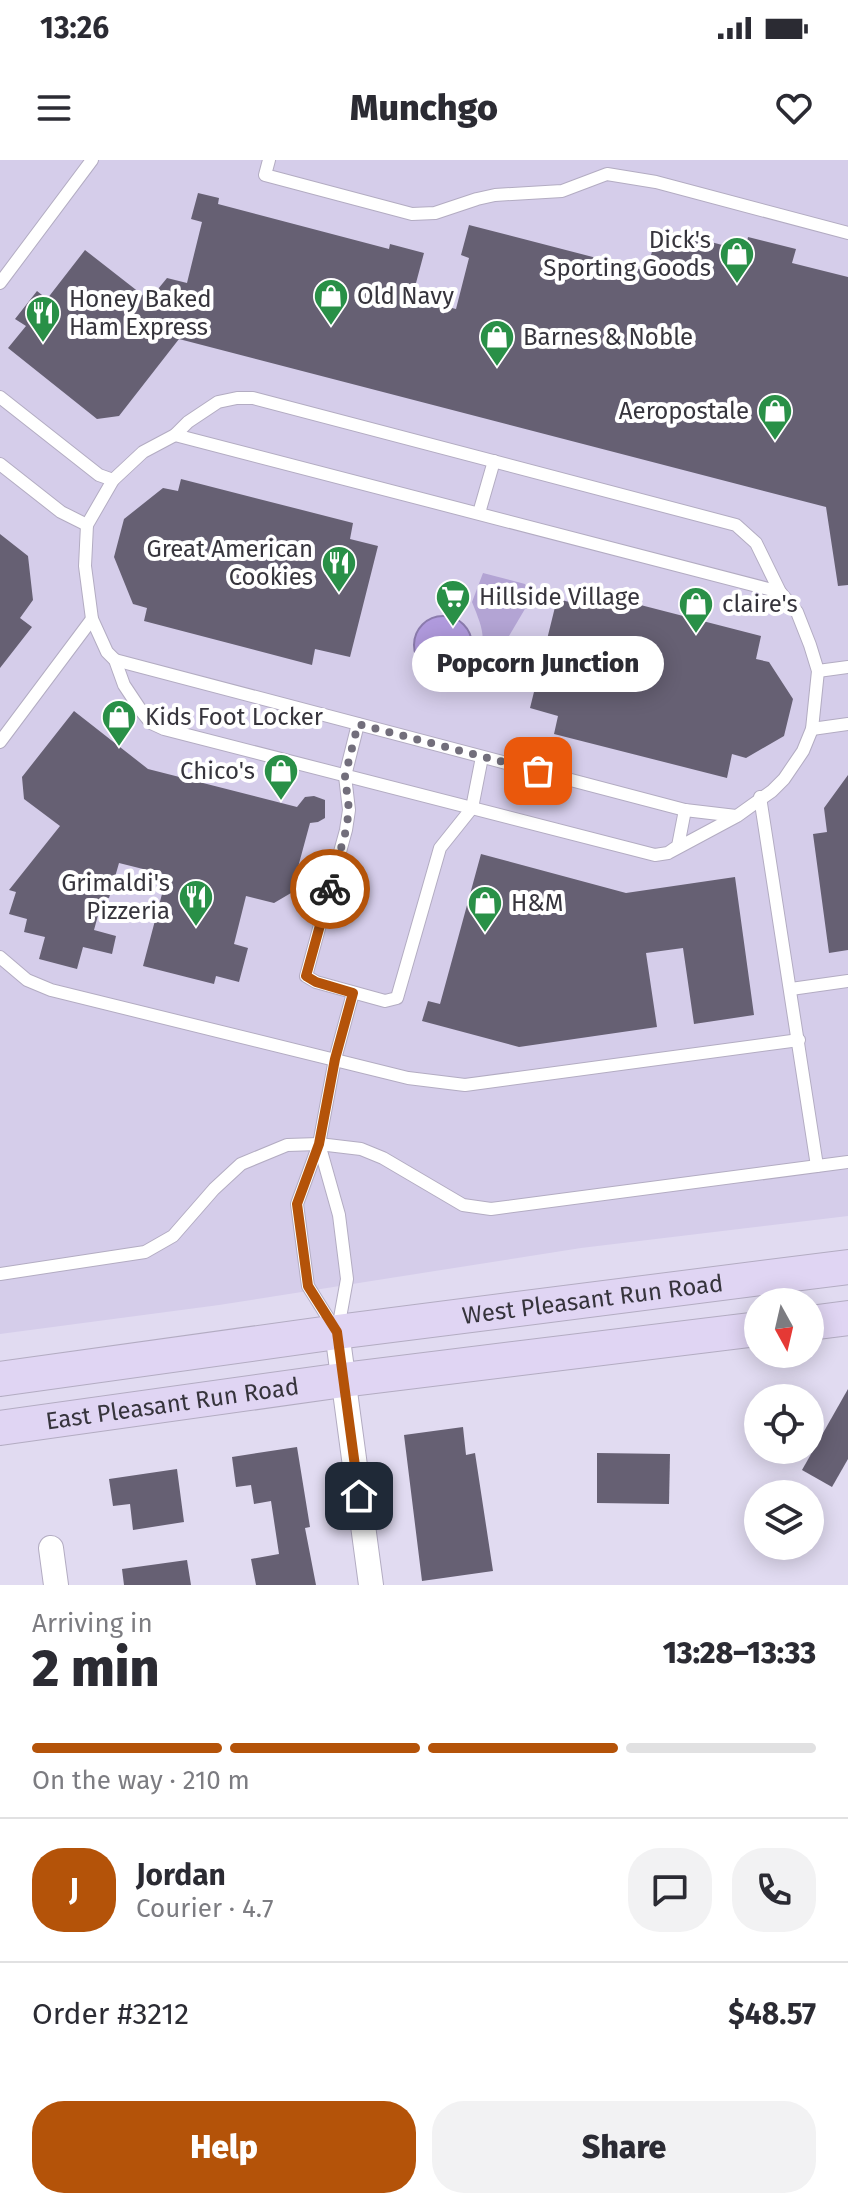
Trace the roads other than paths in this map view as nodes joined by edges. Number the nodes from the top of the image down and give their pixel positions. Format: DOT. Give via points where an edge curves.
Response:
graph roads {
  1 [pos="92,160"];
  2 [pos="269,160"];
  3 [pos="848,233"];
  4 [pos="0,283"];
  5 [pos="0,397"];
  6 [pos="175,435"];
  7 [pos="494,461"];
  8 [pos="0,464"];
  9 [pos="113,480"];
  10 [pos="479,513"];
  11 [pos="87,525"];
  12 [pos="780,592"];
  13 [pos="92,619"];
  14 [pos="115,660"];
  15 [pos="848,667"];
  16 [pos="818,671"];
  17 [pos="358,724"];
  18 [pos="848,724"];
  19 [pos="812,729"];
  20 [pos="0,742"];
  21 [pos="482,757"];
  22 [pos="345,776"];
  23 [pos="760,797"];
  24 [pos="472,808"];
  25 [pos="685,810"];
  26 [pos="737,816"];
  27 [pos="668,853"];
  28 [pos="0,957"];
  29 [pos="848,981"];
  30 [pos="791,989"];
  31 [pos="353,993"];
  32 [pos="799,1040"];
  33 [pos="335,1059"];
  34 [pos="319,1144"];
  35 [pos="848,1162"];
  36 [pos="817,1166"];
  37 [pos="848,1267"];
  38 [pos="0,1274"];
  39 [pos="848,1318"];
  40 [pos="824,1321"];
  41 [pos="744,1331"];
  42 [pos="337,1332"];
  43 [pos="0,1379"];
  44 [pos="343,1380"];
  45 [pos="0,1428"];
  46 [pos="51,1548"];
  47 [pos="56,1585"];
  48 [pos="371,1585"];
  1 -- 4 [label="lane"];
  2 -- 3 [label="lane" via="265,175 412,214 435,213 495,195 562,191 607,174"];
  5 -- 9 [label="lane" via="99,475"];
  6 -- 7 [label="lane" via="218,402 253,398"];
  6 -- 9 [label="lane" via="143,452"];
  6 -- 10 [label="lane"];
  7 -- 10 [label="lane"];
  7 -- 12 [label="lane" via="736,525 756,543"];
  8 -- 11 [label="lane" via="61,512"];
  9 -- 11 [label="lane"];
  10 -- 12 [label="lane"];
  11 -- 13 [label="lane" via="85,566"];
  12 -- 16 [label="lane" via="797,612"];
  13 -- 14 [label="lane"];
  13 -- 20 [label="lane"];
  14 -- 17 [label="lane"];
  14 -- 22 [label="lane" via="124,685 151,723"];
  15 -- 16 [label="lane"];
  16 -- 19 [label="lane"];
  17 -- 21 [label="lane"];
  17 -- 22 [label="lane"];
  18 -- 19 [label="lane"];
  19 -- 23 [label="lane" via="784,779"];
  21 -- 24 [label="lane"];
  21 -- 25 [label="lane"];
  22 -- 24 [label="lane"];
  22 -- 31 [label="lane" via="346,830 306,976"];
  23 -- 26 [label="lane"];
  23 -- 30 [label="lane"];
  24 -- 27 [label="lane" via="655,855"];
  24 -- 31 [label="lane" via="440,848 397,998 385,1001"];
  25 -- 26 [label="lane"];
  25 -- 27 [label="lane" via="678,846"];
  26 -- 27 [label="lane"];
  28 -- 33 [label="lane" via="27,980 51,990"];
  29 -- 30 [label="lane"];
  30 -- 32 [label="lane"];
  31 -- 33 [label="lane"];
  32 -- 33 [label="lane" via="465,1085 408,1078"];
  32 -- 36 [label="lane"];
  33 -- 34 [label="lane"];
  34 -- 36 [label="lane" via="361,1149 463,1205 491,1209"];
  34 -- 38 [label="lane" via="287,1145 241,1164 173,1236 145,1252"];
  34 -- 42 [label="lane" via="339,1215 347,1279"];
  34 -- 42 [label="lane" via="297,1204 308,1286"];
  35 -- 36 [label="lane"];
  37 -- 42 [label="main road, West Pleasant Run Road"];
  39 -- 40 [label="main road"];
  41 -- 44 [label="main road, West Pleasant Run Road"];
  42 -- 43 [label="main road, East Pleasant Run Road"];
  42 -- 44 [label="street"];
  44 -- 45 [label="main road, East Pleasant Run Road"];
  44 -- 48 [label="street"];
  46 -- 47 [label="street"];
}
